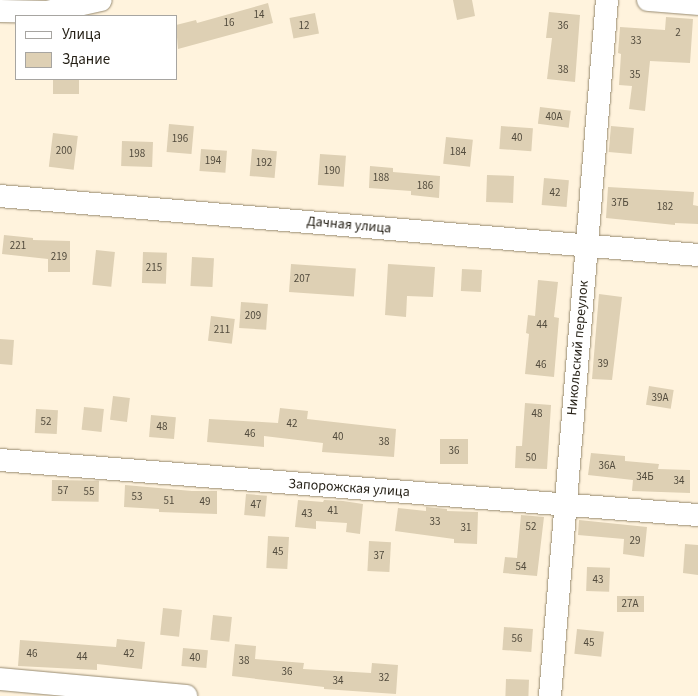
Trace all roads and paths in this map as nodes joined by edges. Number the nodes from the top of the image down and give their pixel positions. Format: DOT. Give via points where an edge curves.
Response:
graph roads {
  1 [pos="101,0"];
  2 [pos="607,0"];
  3 [pos="648,0"];
  4 [pos="698,4"];
  5 [pos="0,11"];
  6 [pos="0,196"];
  7 [pos="588,245"];
  8 [pos="698,255"];
  9 [pos="0,460"];
  10 [pos="564,504"];
  11 [pos="698,515"];
  12 [pos="0,679"];
  13 [pos="186,696"];
  14 [pos="550,696"];
  1 -- 5 [label="street" via="47,12"];
  2 -- 7 [label="street, Никольский переулок"];
  3 -- 4 [label="street"];
  6 -- 7 [label="street, Дачная улица"];
  7 -- 8 [label="street, Дачная улица"];
  7 -- 10 [label="street, Никольский переулок"];
  9 -- 10 [label="street, Запорожская улица"];
  10 -- 11 [label="street, Запорожская улица"];
  10 -- 14 [label="street, Никольский переулок"];
  12 -- 13 [label="street"];
}
